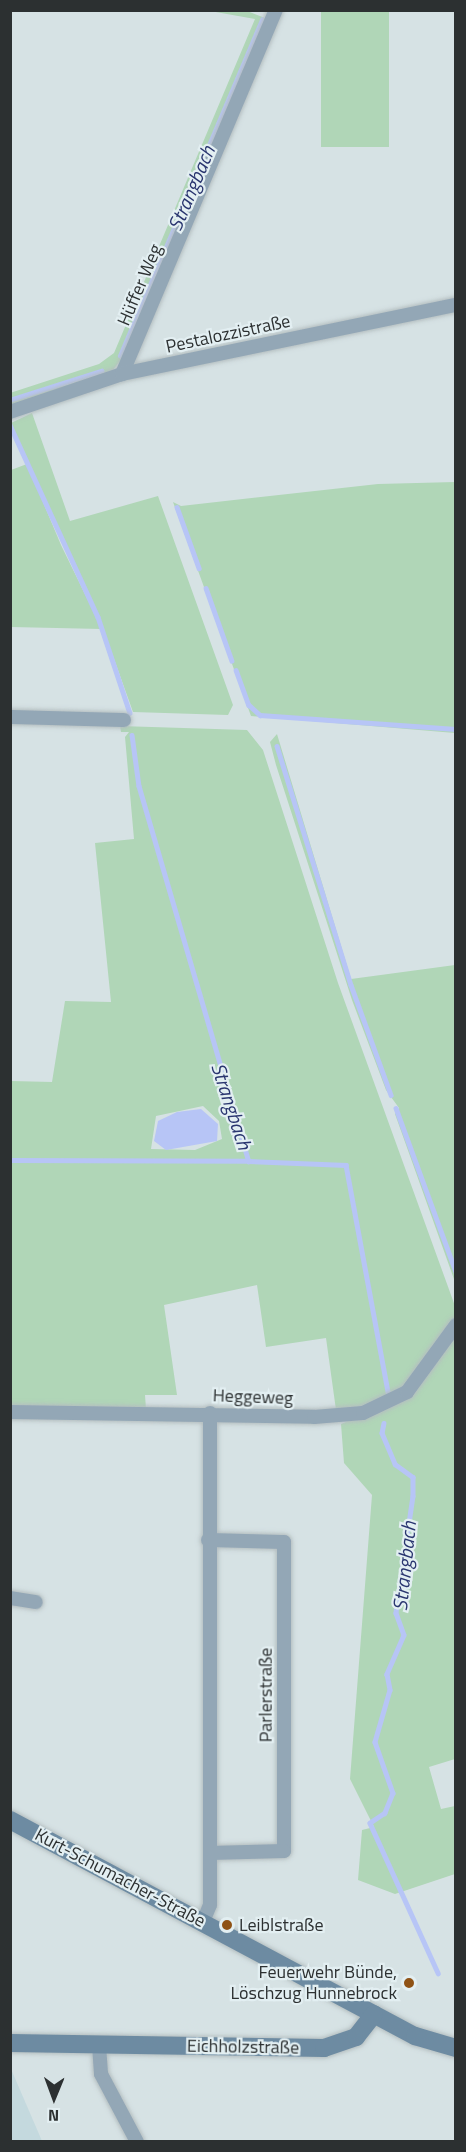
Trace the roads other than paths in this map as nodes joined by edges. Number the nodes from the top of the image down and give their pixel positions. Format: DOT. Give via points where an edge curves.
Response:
graph roads {
  1 [pos="276,11"];
  2 [pos="456,305"];
  3 [pos="122,374"];
  4 [pos="10,412"];
  5 [pos="10,717"];
  6 [pos="124,720"];
  7 [pos="456,1325"];
  8 [pos="10,1412"];
  9 [pos="210,1413"];
  10 [pos="208,1540"];
  11 [pos="10,1598"];
  12 [pos="36,1602"];
  13 [pos="10,1820"];
  14 [pos="210,1852"];
  15 [pos="203,1922"];
  16 [pos="374,2014"];
  17 [pos="10,2043"];
  18 [pos="99,2045"];
  19 [pos="456,2048"];
  20 [pos="137,2142"];
  1 -- 3 [label="street, Hüffer Weg"];
  2 -- 3 [label="street, Pestalozzistraße"];
  3 -- 4 [label="street, Pestalozzistraße"];
  5 -- 6 [label="street"];
  7 -- 9 [label="street, Heggeweg" via="407,1392 363,1413"];
  8 -- 9 [label="street, Heggeweg"];
  9 -- 10 [label="street"];
  10 -- 14 [label="street"];
  10 -- 14 [label="street, Parlerstraße" via="284,1542 284,1851"];
  11 -- 12 [label="street"];
  13 -- 15 [label="street, Kurt-Schumacher-Straße"];
  14 -- 15 [label="street" via="210,1905"];
  15 -- 16 [label="street, Kurt-Schumacher-Straße"];
  16 -- 18 [label="street, Eichholzstraße" via="356,2037 324,2048"];
  16 -- 19 [label="street, Kurt-Schumacher-Straße" via="415,2036"];
  17 -- 18 [label="street, Eichholzstraße"];
  18 -- 20 [label="street" via="102,2074"];
}
